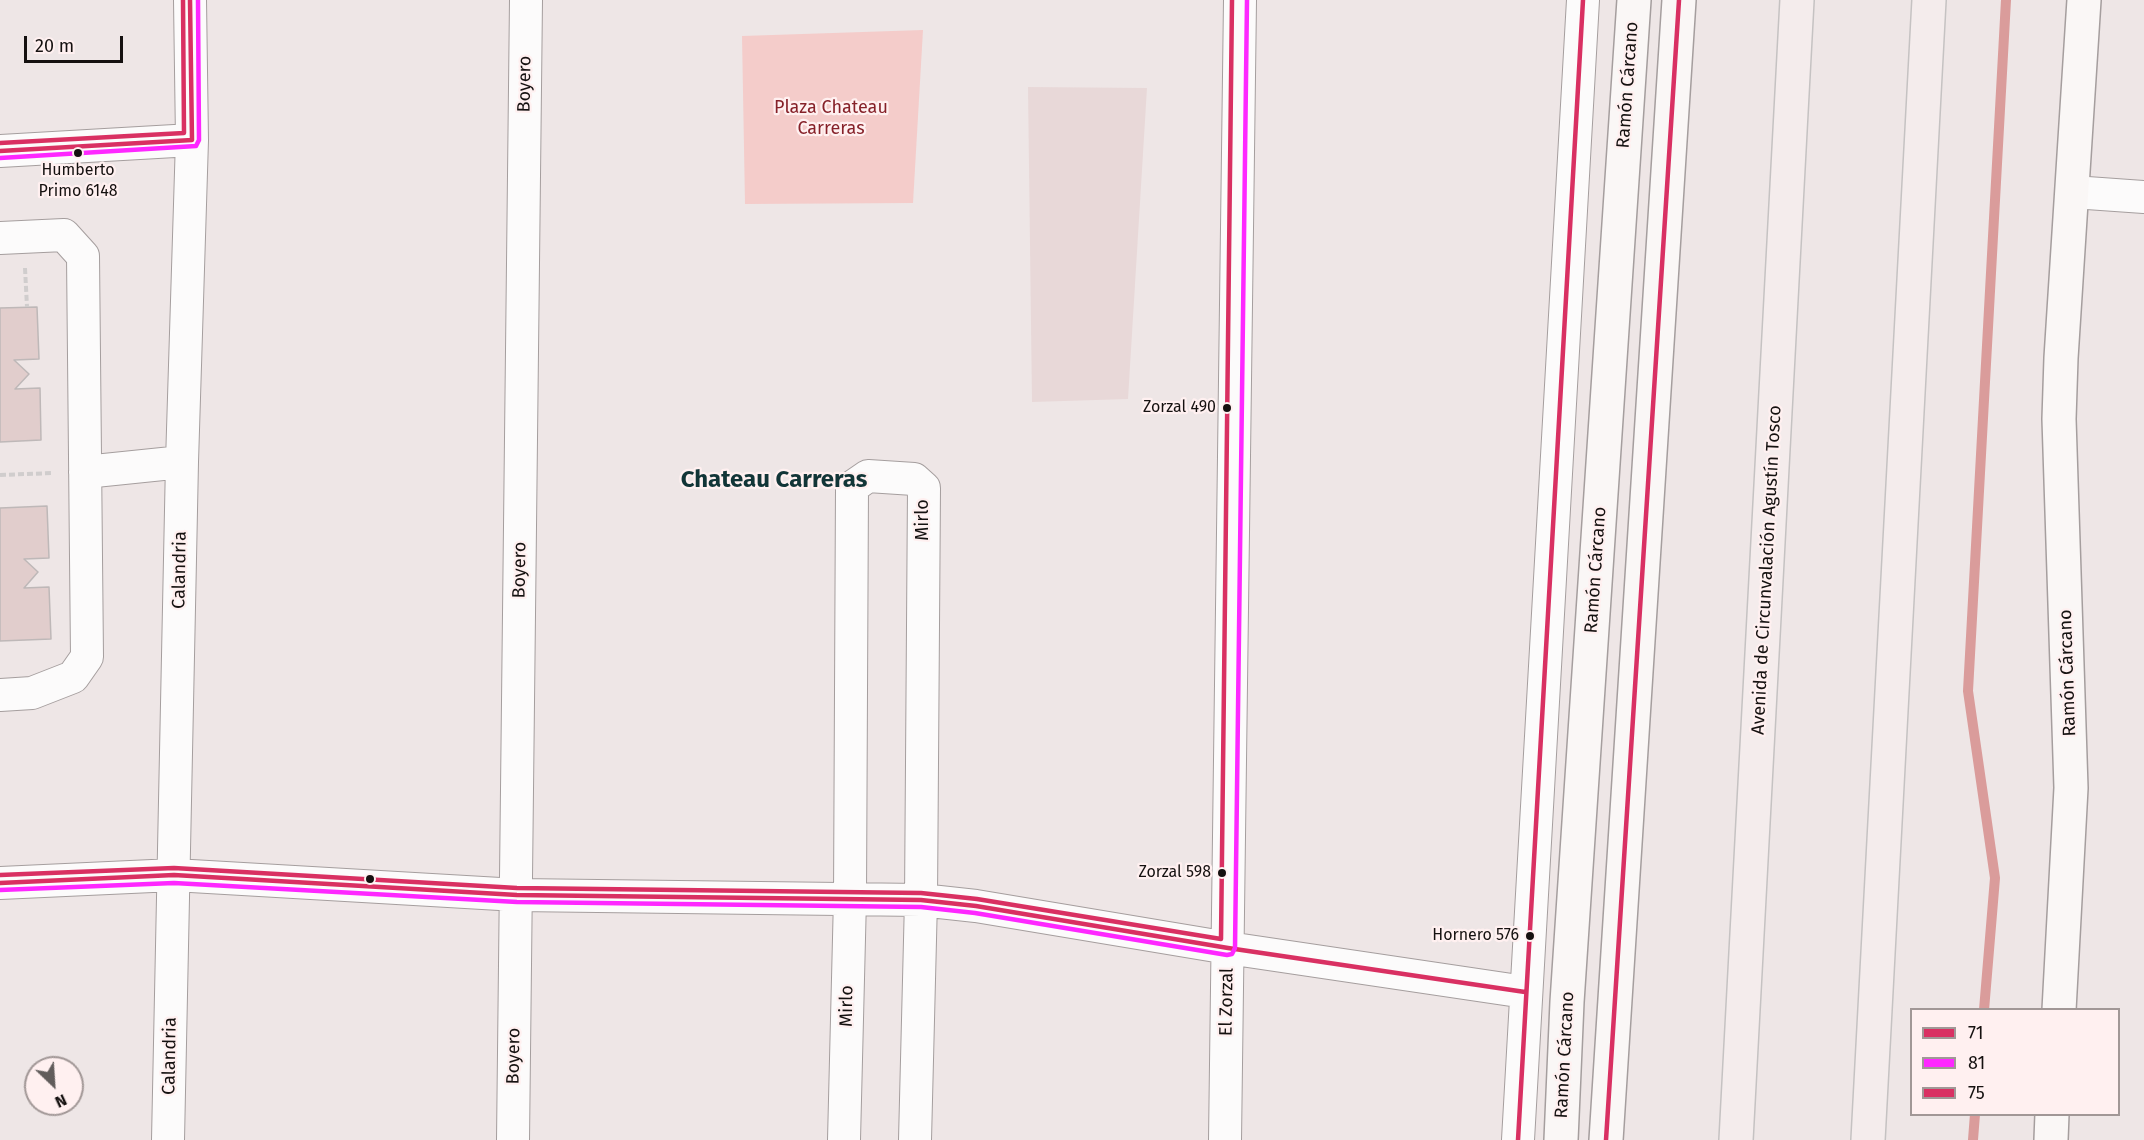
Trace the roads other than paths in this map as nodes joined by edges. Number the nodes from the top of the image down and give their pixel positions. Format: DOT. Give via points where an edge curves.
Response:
graph roads {
  1 [pos="190,0"];
  2 [pos="526,0"];
  3 [pos="1240,0"];
  4 [pos="1583,0"];
  5 [pos="1634,0"];
  6 [pos="1679,0"];
  7 [pos="1797,0"];
  8 [pos="1929,0"];
  9 [pos="2084,0"];
  10 [pos="192,140"];
  11 [pos="0,151"];
  12 [pos="2073,192"];
  13 [pos="2144,196"];
  14 [pos="0,238"];
  15 [pos="182,462"];
  16 [pos="85,471"];
  17 [pos="0,695"];
  18 [pos="174,874"];
  19 [pos="0,883"];
  20 [pos="517,895"];
  21 [pos="850,898"];
  22 [pos="921,900"];
  23 [pos="1228,948"];
  24 [pos="1525,992"];
  25 [pos="2059,1008"];
  26 [pos="2052,1116"];
  27 [pos="168,1140"];
  28 [pos="513,1140"];
  29 [pos="844,1140"];
  30 [pos="915,1140"];
  31 [pos="1225,1140"];
  32 [pos="1518,1140"];
  33 [pos="1561,1140"];
  34 [pos="1606,1140"];
  35 [pos="1736,1140"];
  36 [pos="1868,1140"];
  37 [pos="2051,1140"];
  1 -- 10 [label="street, Calandria"];
  2 -- 20 [label="street, Boyero"];
  3 -- 23 [label="street, El Zorzal"];
  4 -- 24 [label="street"];
  5 -- 33 [label="main road, Ramón Cárcano"];
  6 -- 34 [label="main road"];
  7 -- 35 [label="highway, Avenida de Circunvalación Agustín Tosco"];
  8 -- 36 [label="highway"];
  9 -- 12 [label="main road, Ramón Cárcano"];
  10 -- 11 [label="street"];
  10 -- 15 [label="street, Calandria"];
  12 -- 13 [label="street"];
  12 -- 25 [label="main road, Ramón Cárcano" via="2060,408 2071,788"];
  14 -- 16 [label="street" via="63,235 83,256"];
  15 -- 16 [label="street"];
  15 -- 18 [label="street, Calandria"];
  16 -- 17 [label="street" via="87,657 73,677 32,693"];
  18 -- 19 [label="street"];
  18 -- 20 [label="street"];
  18 -- 27 [label="street, Calandria"];
  20 -- 21 [label="street"];
  20 -- 28 [label="street, Boyero"];
  21 -- 22 [label="street"];
  21 -- 22 [label="street, Mirlo" via="852,487 868,476 914,479 924,488"];
  21 -- 29 [label="street, Mirlo"];
  22 -- 23 [label="street"];
  22 -- 30 [label="street, Mirlo"];
  23 -- 24 [label="street"];
  23 -- 31 [label="street, El Zorzal"];
  24 -- 32 [label="street"];
  26 -- 37 [label="main road"];
}
